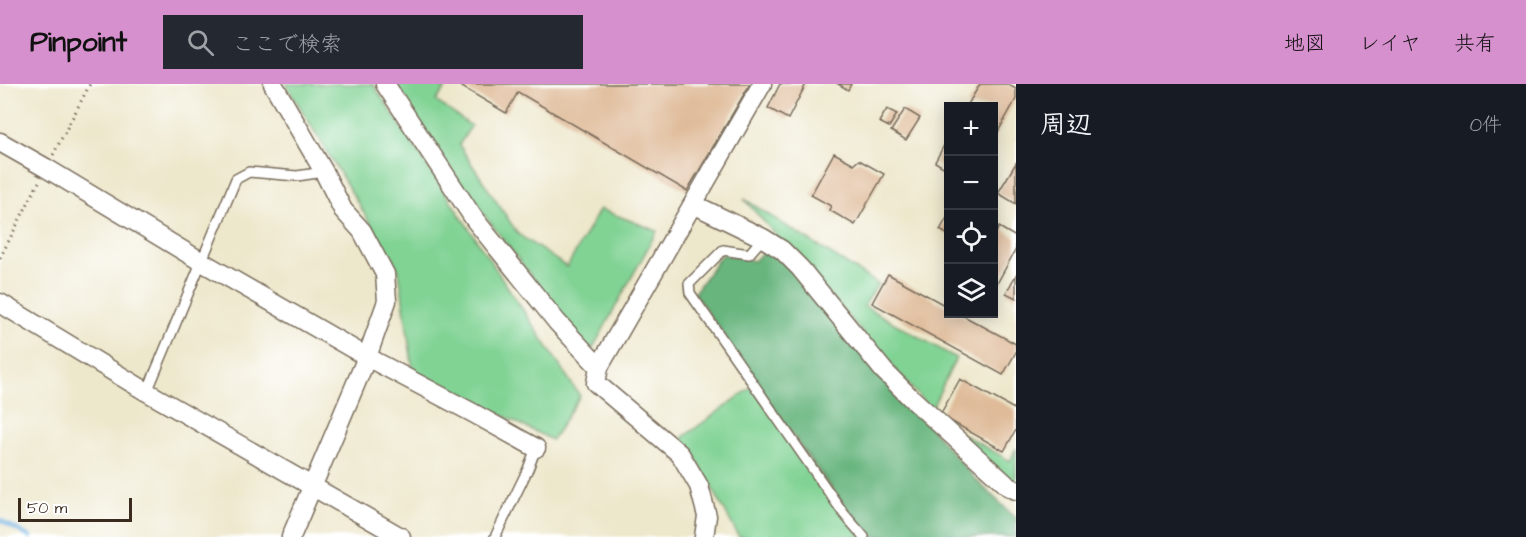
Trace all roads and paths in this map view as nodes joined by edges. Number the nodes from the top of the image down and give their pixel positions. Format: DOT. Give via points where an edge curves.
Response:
graph roads {
  1 [pos="90,84"];
  2 [pos="273,84"];
  3 [pos="386,84"];
  4 [pos="762,84"];
  5 [pos="0,142"];
  6 [pos="46,168"];
  7 [pos="324,172"];
  8 [pos="693,204"];
  9 [pos="763,238"];
  10 [pos="0,258"];
  11 [pos="202,262"];
  12 [pos="0,303"];
  13 [pos="367,357"];
  14 [pos="599,367"];
  15 [pos="147,392"];
  16 [pos="536,448"];
  17 [pos="312,487"];
  18 [pos="1016,490"];
  19 [pos="291,537"];
  20 [pos="400,537"];
  21 [pos="495,537"];
  22 [pos="704,537"];
  23 [pos="864,537"];
  1 -- 6 [label="path"];
  2 -- 7 [label="street"];
  3 -- 14 [label="street" via="475,220 557,322"];
  4 -- 8 [label="street"];
  5 -- 6 [label="street"];
  6 -- 10 [label="path"];
  6 -- 11 [label="street"];
  7 -- 11 [label="lane" via="297,176 249,172 236,179"];
  7 -- 13 [label="street" via="343,210 362,231 385,274 387,301"];
  8 -- 9 [label="street"];
  8 -- 14 [label="street"];
  9 -- 18 [label="street" via="800,268 909,396"];
  9 -- 23 [label="lane" via="749,254 723,250 689,284 690,293"];
  11 -- 13 [label="street"];
  11 -- 15 [label="lane"];
  12 -- 15 [label="street"];
  13 -- 16 [label="street"];
  13 -- 17 [label="street"];
  14 -- 22 [label="street" via="596,382 680,454 699,486 707,516"];
  15 -- 17 [label="street"];
  16 -- 21 [label="lane"];
  17 -- 19 [label="street"];
  17 -- 20 [label="street"];
}
